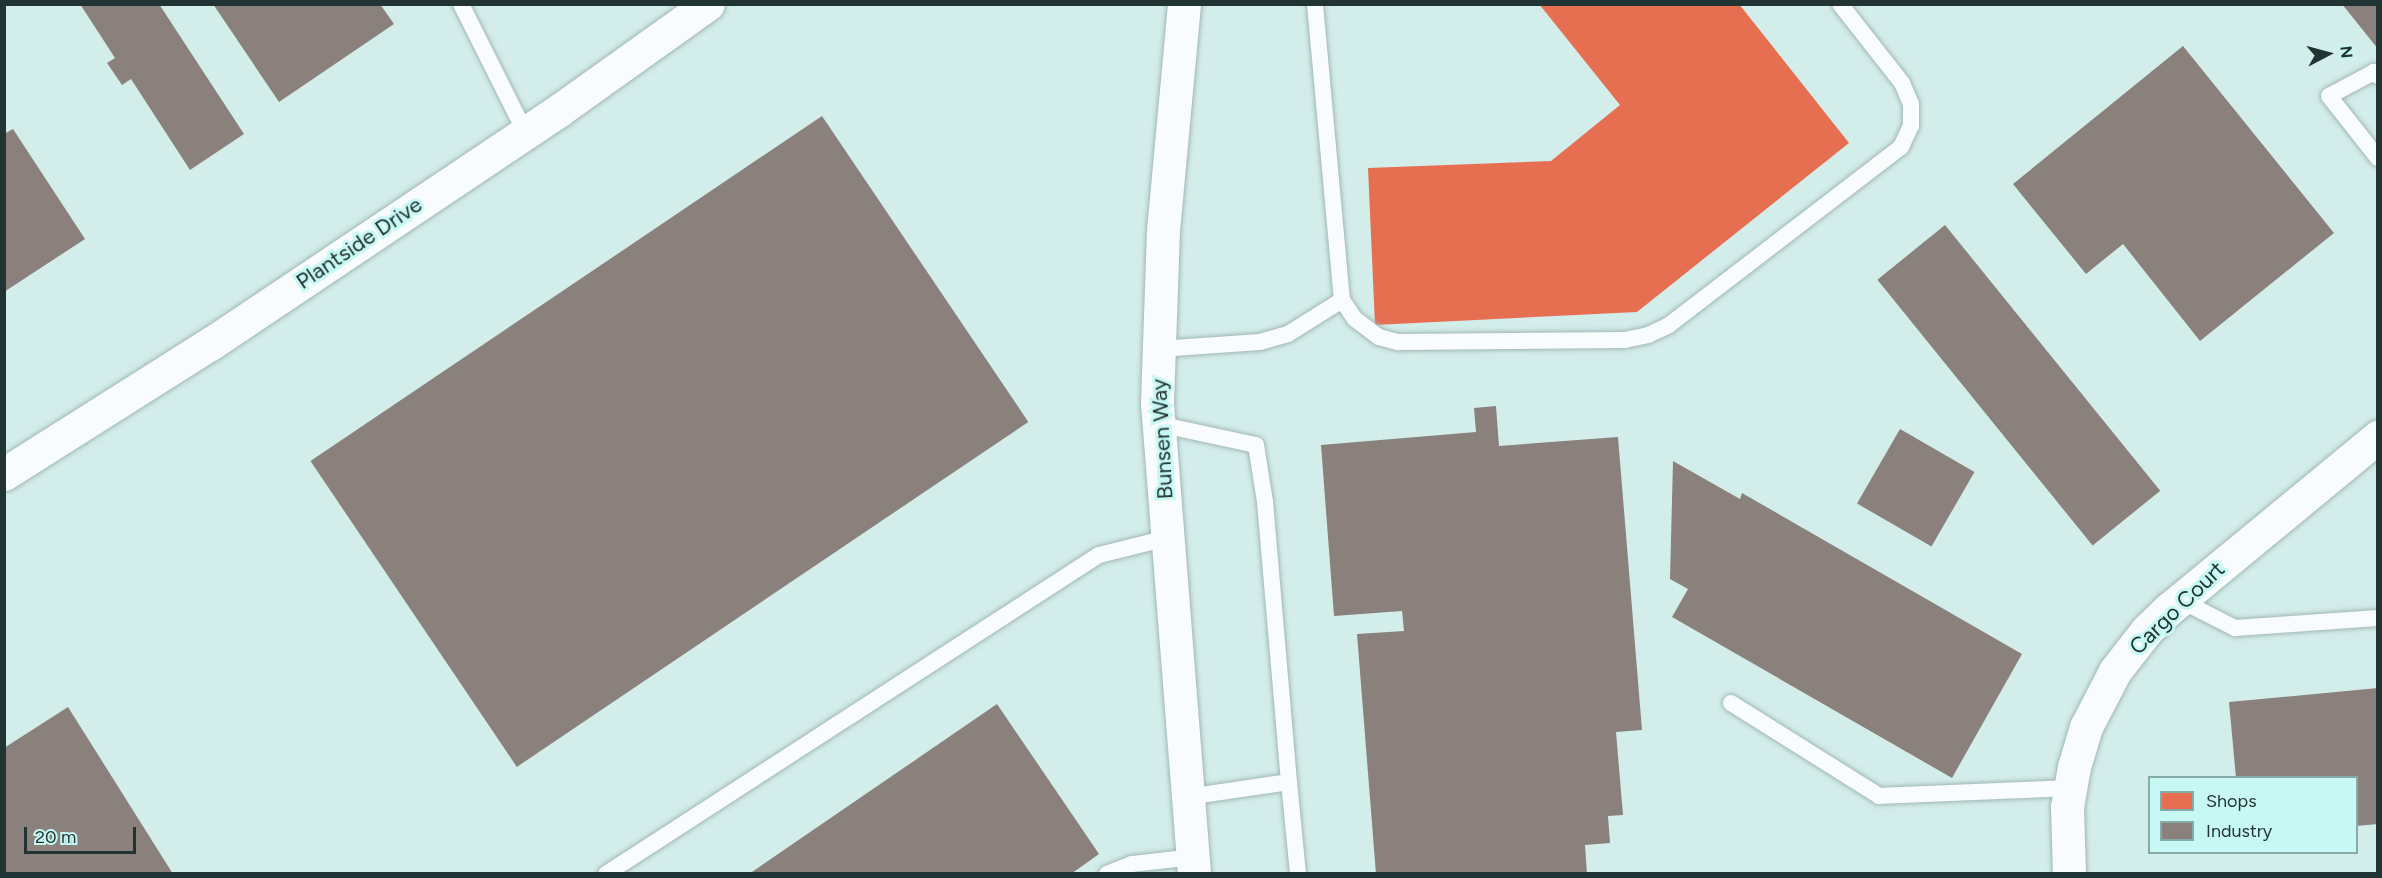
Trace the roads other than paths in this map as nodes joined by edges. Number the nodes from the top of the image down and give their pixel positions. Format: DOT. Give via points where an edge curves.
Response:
graph roads {
  1 [pos="461,4"];
  2 [pos="708,4"];
  3 [pos="1184,4"];
  4 [pos="1315,4"];
  5 [pos="1840,4"];
  6 [pos="2378,76"];
  7 [pos="525,132"];
  8 [pos="2378,158"];
  9 [pos="1342,300"];
  10 [pos="1159,349"];
  11 [pos="1158,424"];
  12 [pos="2378,436"];
  13 [pos="4,474"];
  14 [pos="1167,538"];
  15 [pos="2180,600"];
  16 [pos="2378,618"];
  17 [pos="1731,703"];
  18 [pos="1289,782"];
  19 [pos="2070,788"];
  20 [pos="1188,797"];
  21 [pos="1193,865"];
  22 [pos="606,873"];
  23 [pos="1107,873"];
  24 [pos="1298,873"];
  25 [pos="2069,873"];
  1 -- 7 [label="lane"];
  2 -- 7 [label="street, Plantside Drive"];
  3 -- 10 [label="street, Bunsen Way" via="1163,231"];
  4 -- 9 [label="lane"];
  5 -- 9 [label="lane" via="1902,83 1911,104 1911,126 1901,147 1669,325 1625,340 1398,342 1379,338 1355,319"];
  6 -- 8 [label="lane" via="2374,72 2329,96"];
  7 -- 13 [label="street, Plantside Drive" via="210,344"];
  9 -- 10 [label="lane" via="1288,334"];
  10 -- 11 [label="street, Bunsen Way"];
  11 -- 14 [label="street, Bunsen Way"];
  11 -- 18 [label="lane" via="1256,445 1265,502"];
  12 -- 15 [label="street, Cargo Court"];
  14 -- 20 [label="street, Bunsen Way"];
  14 -- 22 [label="lane" via="1099,555"];
  15 -- 16 [label="lane" via="2235,628"];
  15 -- 19 [label="street, Cargo Court" via="2147,630 2103,690 2086,727"];
  17 -- 19 [label="lane" via="1879,796"];
  18 -- 20 [label="lane"];
  18 -- 24 [label="lane"];
  19 -- 25 [label="street, Cargo Court"];
  20 -- 21 [label="street, Bunsen Way"];
  21 -- 23 [label="lane" via="1132,864"];
}
